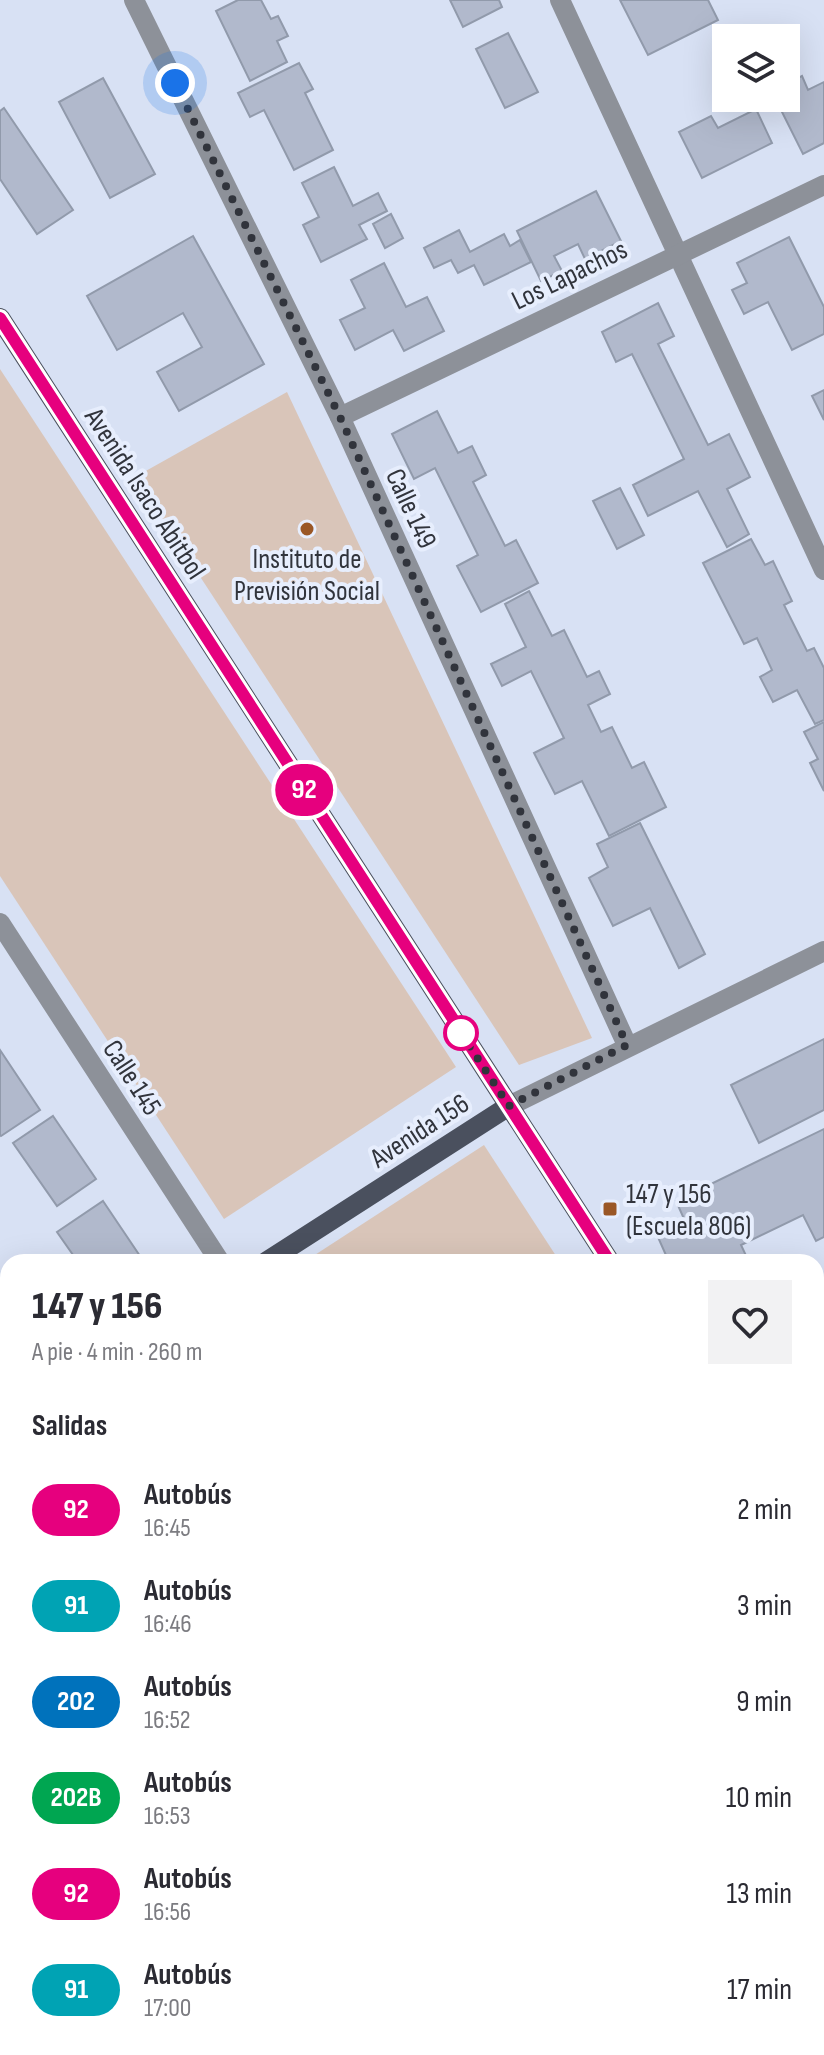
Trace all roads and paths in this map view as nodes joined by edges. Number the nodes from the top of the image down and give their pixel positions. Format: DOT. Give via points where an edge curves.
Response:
graph roads {
  1 [pos="134,0"];
  2 [pos="560,0"];
  3 [pos="824,185"];
  4 [pos="677,253"];
  5 [pos="0,318"];
  6 [pos="340,417"];
  7 [pos="824,570"];
  8 [pos="0,923"];
  9 [pos="824,951"];
  10 [pos="627,1045"];
  11 [pos="509,1106"];
  12 [pos="215,1254"];
  13 [pos="278,1254"];
  14 [pos="605,1254"];
  1 -- 6 [label="street, Calle 149"];
  2 -- 4 [label="street"];
  3 -- 4 [label="street, Los Lapachos"];
  4 -- 6 [label="street, Los Lapachos"];
  4 -- 7 [label="street"];
  5 -- 11 [label="main road, Avenida Isaco Abitbol"];
  6 -- 10 [label="street, Calle 149"];
  8 -- 12 [label="street, Calle 145"];
  9 -- 10 [label="street, Avenida 156"];
  10 -- 11 [label="street, Avenida 156"];
  11 -- 13 [label="main road, Avenida 156"];
  11 -- 14 [label="main road, Avenida Isaco Abitbol"];
}
